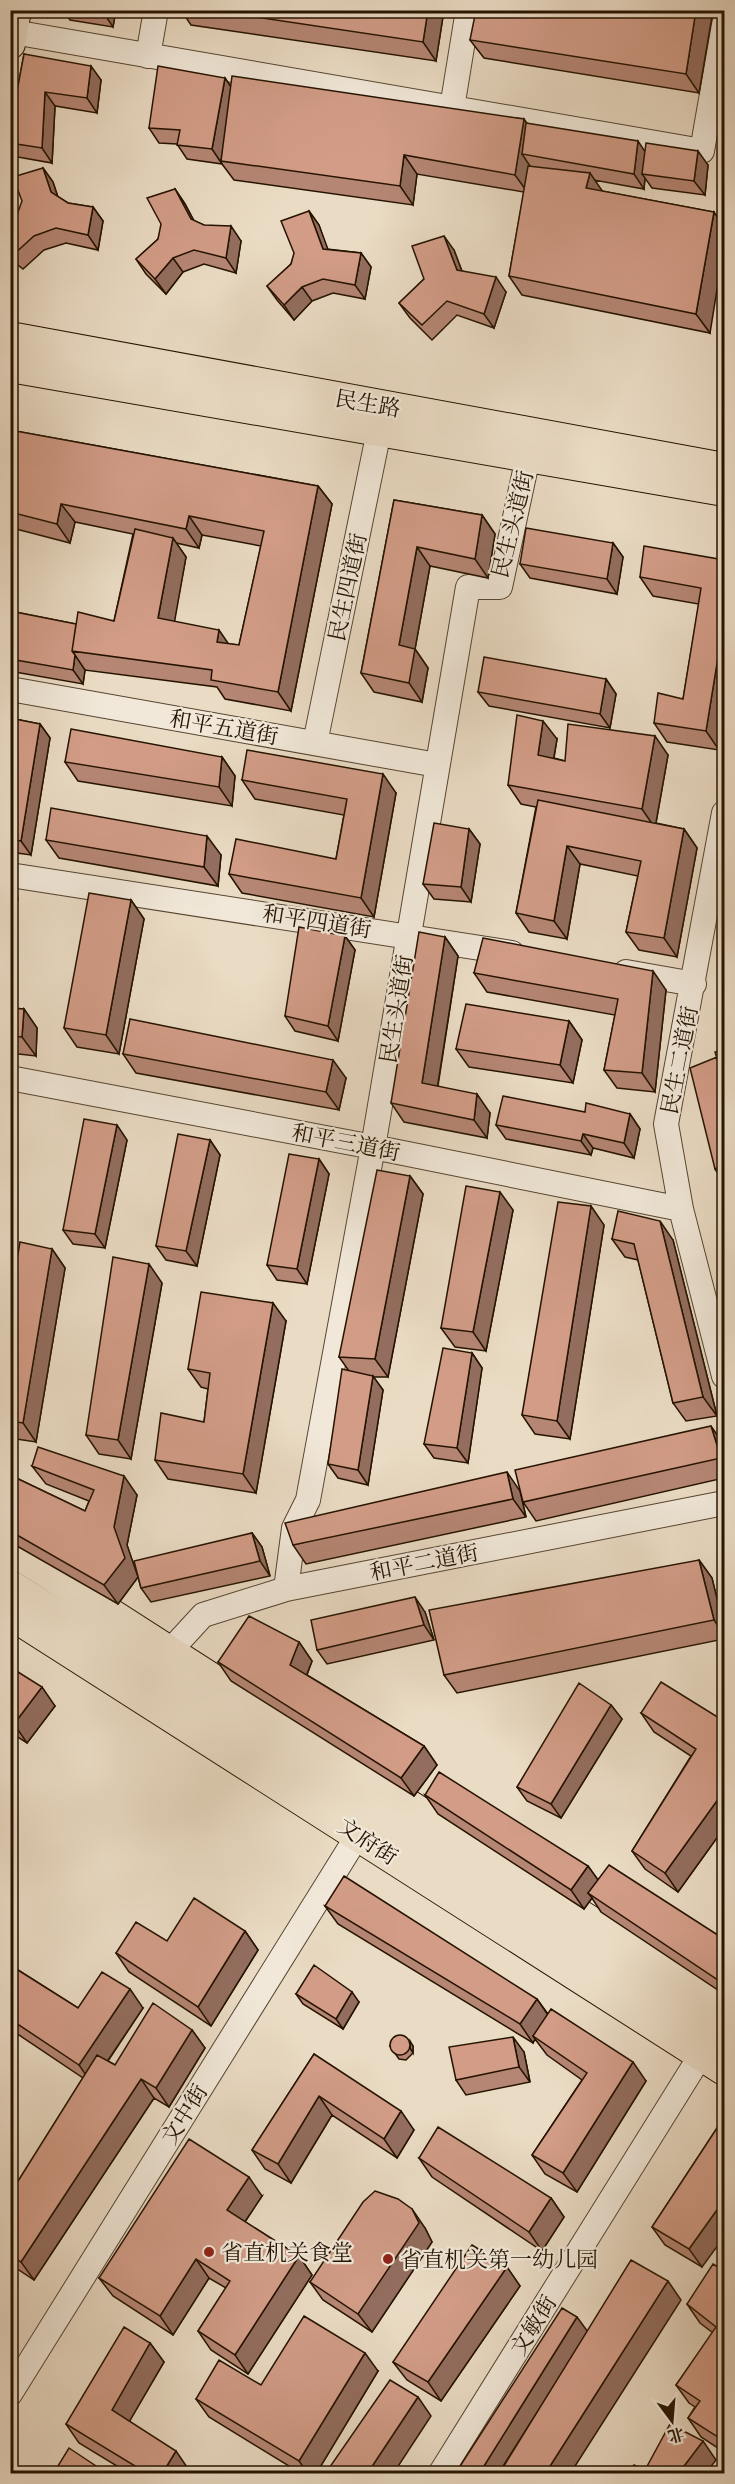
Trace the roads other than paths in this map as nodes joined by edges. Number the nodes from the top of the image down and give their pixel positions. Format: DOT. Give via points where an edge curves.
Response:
graph roads {
  1 [pos="156,10"];
  2 [pos="468,10"];
  3 [pos="724,25"];
  4 [pos="13,29"];
  5 [pos="148,56"];
  6 [pos="452,108"];
  7 [pos="10,337"];
  8 [pos="10,367"];
  9 [pos="379,431"];
  10 [pos="528,457"];
  11 [pos="724,468"];
  12 [pos="724,491"];
  13 [pos="11,694"];
  14 [pos="315,743"];
  15 [pos="437,765"];
  16 [pos="724,813"];
  17 [pos="10,875"];
  18 [pos="409,935"];
  19 [pos="534,957"];
  20 [pos="603,968"];
  21 [pos="694,984"];
  22 [pos="10,1078"];
  23 [pos="373,1147"];
  24 [pos="681,1209"];
  25 [pos="724,1376"];
  26 [pos="724,1503"];
  27 [pos="10,1549"];
  28 [pos="10,1584"];
  29 [pos="286,1590"];
  30 [pos="10,1614"];
  31 [pos="10,1638"];
  32 [pos="160,1662"];
  33 [pos="353,1844"];
  34 [pos="724,2007"];
  35 [pos="710,2059"];
  36 [pos="724,2093"];
  37 [pos="10,2394"];
  38 [pos="440,2474"];
  1 -- 5 [label="street"];
  2 -- 6 [label="street"];
  3 -- 6 [label="street" via="702,151"];
  4 -- 5 [label="street"];
  5 -- 6 [label="street"];
  7 -- 11 [label="main road, 民生路"];
  8 -- 9 [label="main road, 民生路"];
  9 -- 10 [label="main road, 民生路"];
  9 -- 14 [label="street, 民生四道街"];
  10 -- 12 [label="main road, 民生路"];
  10 -- 15 [label="street, 民生头道街" via="500,586 468,588"];
  13 -- 14 [label="street, 和平五道街"];
  14 -- 15 [label="street, 和平五道街"];
  15 -- 18 [label="street, 民生头道街"];
  16 -- 21 [label="street, 民生二道街"];
  17 -- 18 [label="street, 和平四道街"];
  18 -- 19 [label="street, 和平四道街"];
  18 -- 23 [label="street, 民生头道街"];
  20 -- 21 [label="street"];
  21 -- 24 [label="street, 民生二道街" via="666,1124"];
  22 -- 23 [label="street, 和平三道街"];
  23 -- 24 [label="street, 和平三道街"];
  23 -- 29 [label="street, 民生头道街" via="308,1500 294,1528"];
  24 -- 25 [label="street, 民生二道街"];
  26 -- 29 [label="street, 和平二道街"];
  27 -- 32 [label="main road"];
  28 -- 32 [label="main road, 文府街"];
  29 -- 32 [label="street, 和平二道街" via="203,1615"];
  30 -- 33 [label="main road, 文府街"];
  31 -- 33 [label="main road, 文府街"];
  32 -- 34 [label="main road"];
  32 -- 35 [label="main road, 文府街"];
  33 -- 35 [label="main road, 文府街"];
  33 -- 37 [label="street, 文中街"];
  35 -- 36 [label="main road, 文府街"];
  35 -- 38 [label="street, 文敏街"];
}
